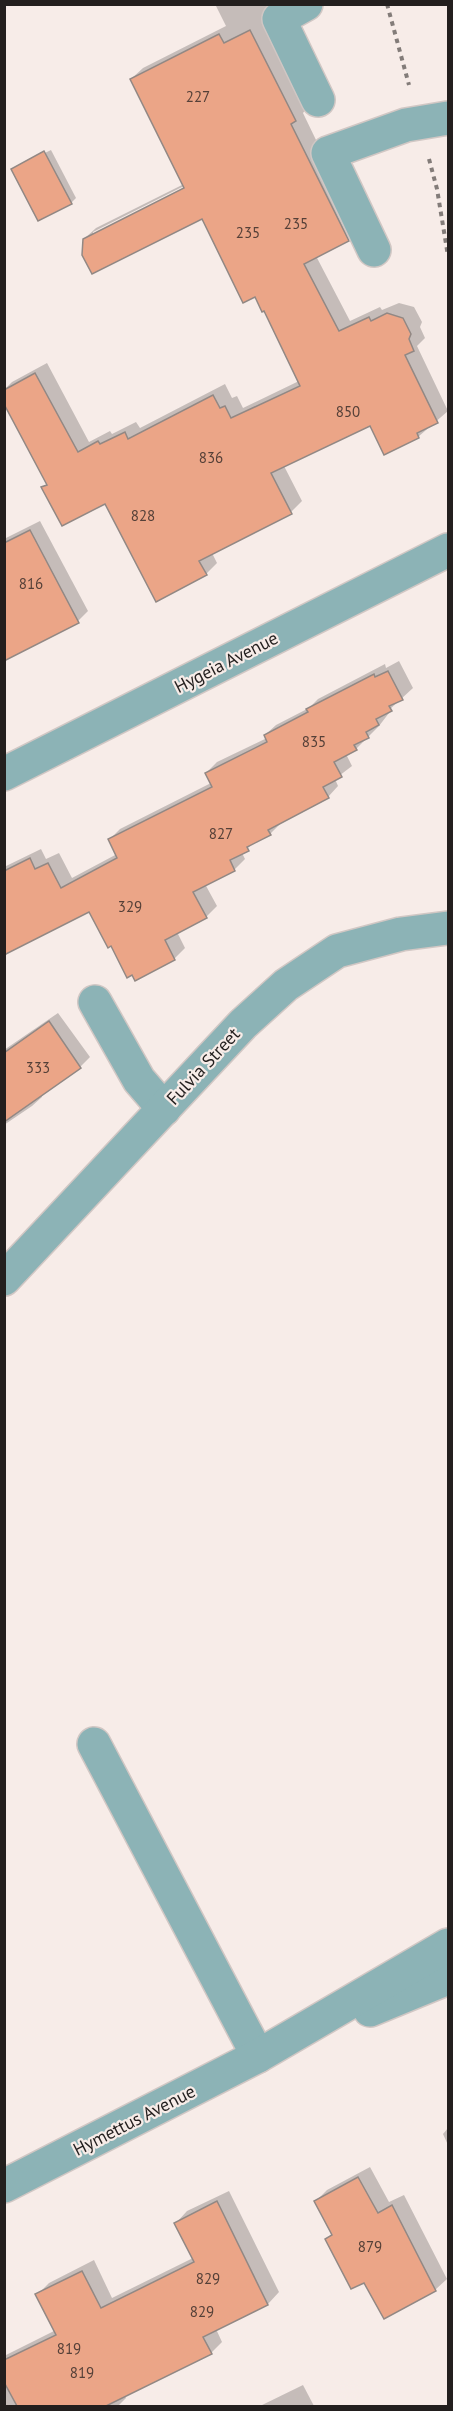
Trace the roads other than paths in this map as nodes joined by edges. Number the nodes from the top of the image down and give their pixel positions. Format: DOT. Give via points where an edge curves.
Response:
graph roads {
  1 [pos="306,4"];
  2 [pos="318,100"];
  3 [pos="448,118"];
  4 [pos="374,250"];
  5 [pos="448,550"];
  6 [pos="4,774"];
  7 [pos="448,928"];
  8 [pos="95,1002"];
  9 [pos="164,1109"];
  10 [pos="4,1279"];
  11 [pos="94,1744"];
  12 [pos="448,1945"];
  13 [pos="448,1978"];
  14 [pos="261,2055"];
  15 [pos="4,2186"];
  1 -- 2 [label="street" via="279,19"];
  3 -- 4 [label="street" via="406,126 328,153"];
  5 -- 6 [label="street, Hygeia Avenue"];
  7 -- 9 [label="street, Fulvia Street" via="401,934 338,951 285,985"];
  8 -- 9 [label="street" via="139,1080"];
  9 -- 10 [label="street, Fulvia Street"];
  11 -- 14 [label="street"];
  12 -- 14 [label="street, Hymettus Avenue"];
  13 -- 14 [label="street, Hymettus Avenue"];
  14 -- 15 [label="street, Hymettus Avenue"];
}
